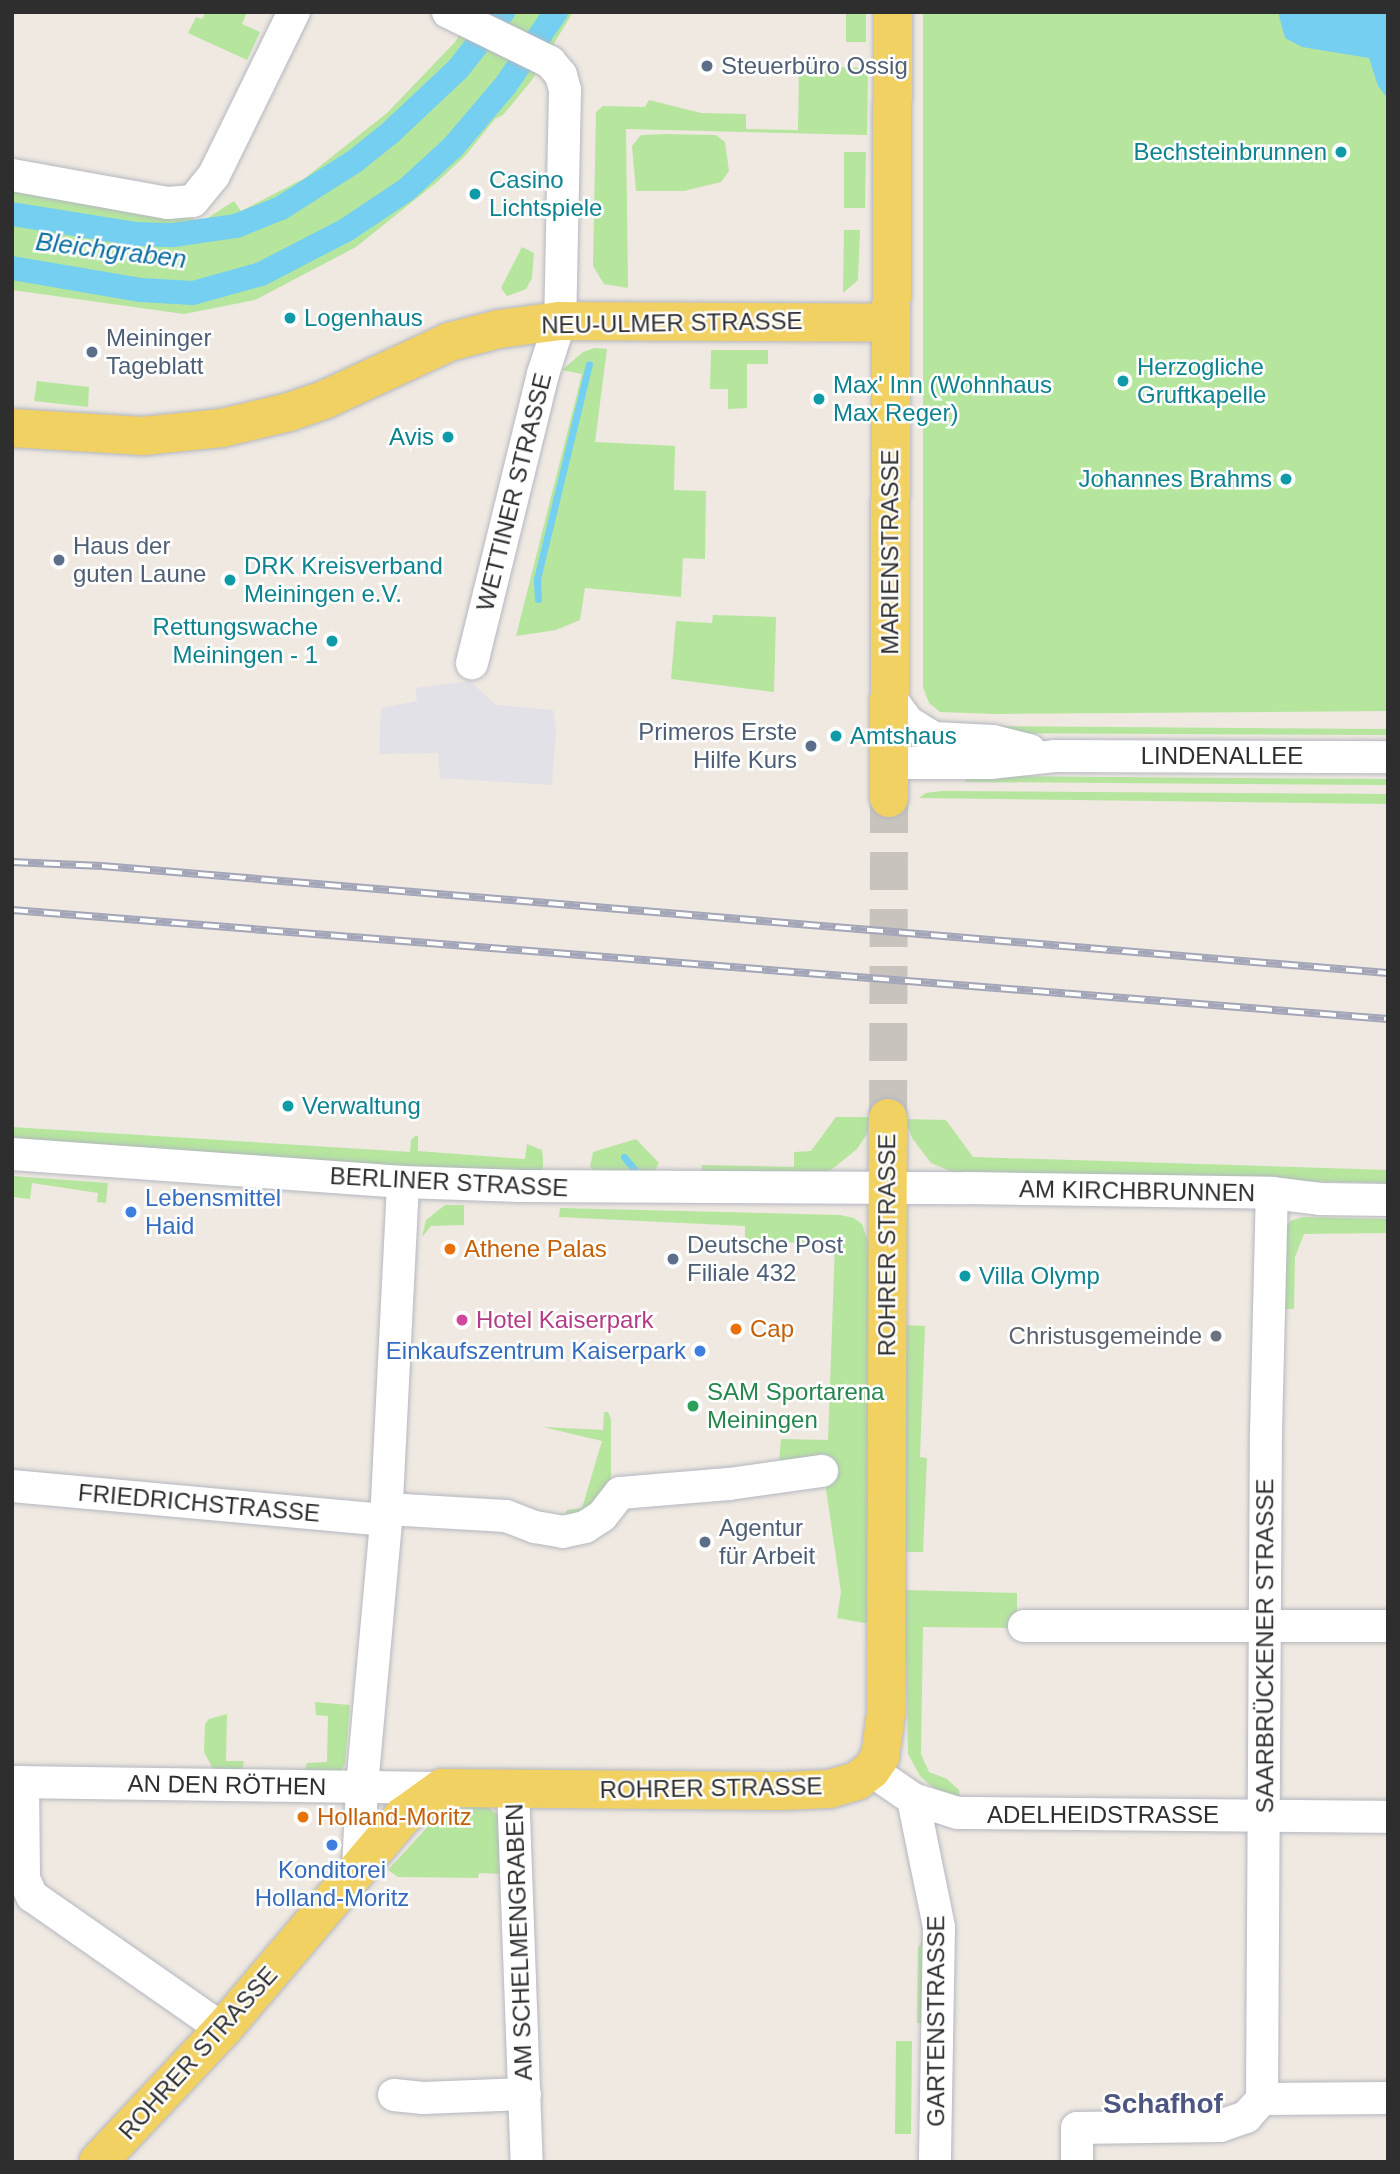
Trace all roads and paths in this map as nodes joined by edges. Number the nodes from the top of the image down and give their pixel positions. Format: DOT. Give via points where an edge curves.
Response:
graph roads {
  1 [pos="294,12"];
  2 [pos="893,12"];
  3 [pos="458,17"];
  4 [pos="12,175"];
  5 [pos="560,321"];
  6 [pos="890,323"];
  7 [pos="12,428"];
  8 [pos="472,663"];
  9 [pos="890,696"];
  10 [pos="1055,756"];
  11 [pos="1388,757"];
  12 [pos="889,780"];
  13 [pos="888,1118"];
  14 [pos="12,1154"];
  15 [pos="403,1182"];
  16 [pos="886,1188"];
  17 [pos="1272,1193"];
  18 [pos="1388,1200"];
  19 [pos="822,1471"];
  20 [pos="12,1486"];
  21 [pos="386,1515"];
  22 [pos="1024,1626"];
  23 [pos="1265,1626"];
  24 [pos="1388,1626"];
  25 [pos="871,1770"];
  26 [pos="18,1782"];
  27 [pos="362,1786"];
  28 [pos="442,1788"];
  29 [pos="513,1789"];
  30 [pos="913,1799"];
  31 [pos="1264,1816"];
  32 [pos="1388,1817"];
  33 [pos="358,1869"];
  34 [pos="223,2029"];
  35 [pos="394,2095"];
  36 [pos="525,2095"];
  37 [pos="1388,2098"];
  38 [pos="1262,2099"];
  39 [pos="98,2162"];
  40 [pos="527,2162"];
  41 [pos="935,2162"];
  42 [pos="1077,2162"];
  1 -- 4 [label="street" via="214,175 193,201 168,203"];
  2 -- 6 [label="main road, MARIENSTRASSE"];
  3 -- 5 [label="street, WETTINER STRASSE" via="555,66 565,90"];
  5 -- 6 [label="main road, NEU-ULMER STRASSE"];
  5 -- 7 [label="main road, NEU-ULMER STRASSE" via="449,342 324,400 222,428 135,436"];
  5 -- 8 [label="street, WETTINER STRASSE" via="542,374"];
  6 -- 9 [label="main road, MARIENSTRASSE"];
  9 -- 10 [label="street, LINDENALLEE" via="908,722 934,738 993,741"];
  9 -- 12 [label="main road, MARIENSTRASSE"];
  10 -- 11 [label="street, LINDENALLEE"];
  10 -- 12 [label="street, LINDENALLEE"];
  13 -- 16 [label="main road, ROHRER STRASSE"];
  14 -- 15 [label="street, BERLINER STRASSE"];
  15 -- 16 [label="street, BERLINER STRASSE"];
  15 -- 21 [label="street"];
  16 -- 17 [label="street, AM KIRCHBRUNNEN"];
  16 -- 25 [label="main road, ROHRER STRASSE" via="886,1714 880,1757"];
  17 -- 18 [label="street, AM KIRCHBRUNNEN"];
  17 -- 23 [label="street, SAARBRÜCKENER STRASSE"];
  19 -- 21 [label="street, FRIEDRICHSTRASSE" via="620,1493 602,1516 585,1527 564,1532 506,1516"];
  20 -- 21 [label="street, FRIEDRICHSTRASSE"];
  21 -- 27 [label="street"];
  22 -- 23 [label="street"];
  23 -- 24 [label="street"];
  23 -- 31 [label="street, SAARBRÜCKENER STRASSE"];
  25 -- 29 [label="main road, ROHRER STRASSE" via="857,1782 829,1789"];
  25 -- 30 [label="street, ADELHEIDSTRASSE"];
  26 -- 27 [label="street, AN DEN RÖTHEN"];
  26 -- 34 [label="street" via="23,1879 32,1896"];
  27 -- 28 [label="street, AN DEN RÖTHEN"];
  27 -- 33 [label="street"];
  28 -- 29 [label="main road, ROHRER STRASSE"];
  28 -- 33 [label="main road, ROHRER STRASSE" via="403,1816"];
  29 -- 36 [label="street, AM SCHELMENGRABEN"];
  30 -- 31 [label="street, ADELHEIDSTRASSE" via="958,1813"];
  30 -- 41 [label="street, GARTENSTRASSE" via="939,1934"];
  31 -- 32 [label="street, ADELHEIDSTRASSE"];
  31 -- 38 [label="street, SAARBRÜCKENER STRASSE"];
  33 -- 34 [label="main road, ROHRER STRASSE"];
  34 -- 39 [label="main road, ROHRER STRASSE"];
  35 -- 36 [label="street, AM SCHELMENGRABEN"];
  36 -- 40 [label="street, AM SCHELMENGRABEN"];
  37 -- 38 [label="street"];
  38 -- 42 [label="street" via="1246,2117 1220,2126 1077,2128"];
}
